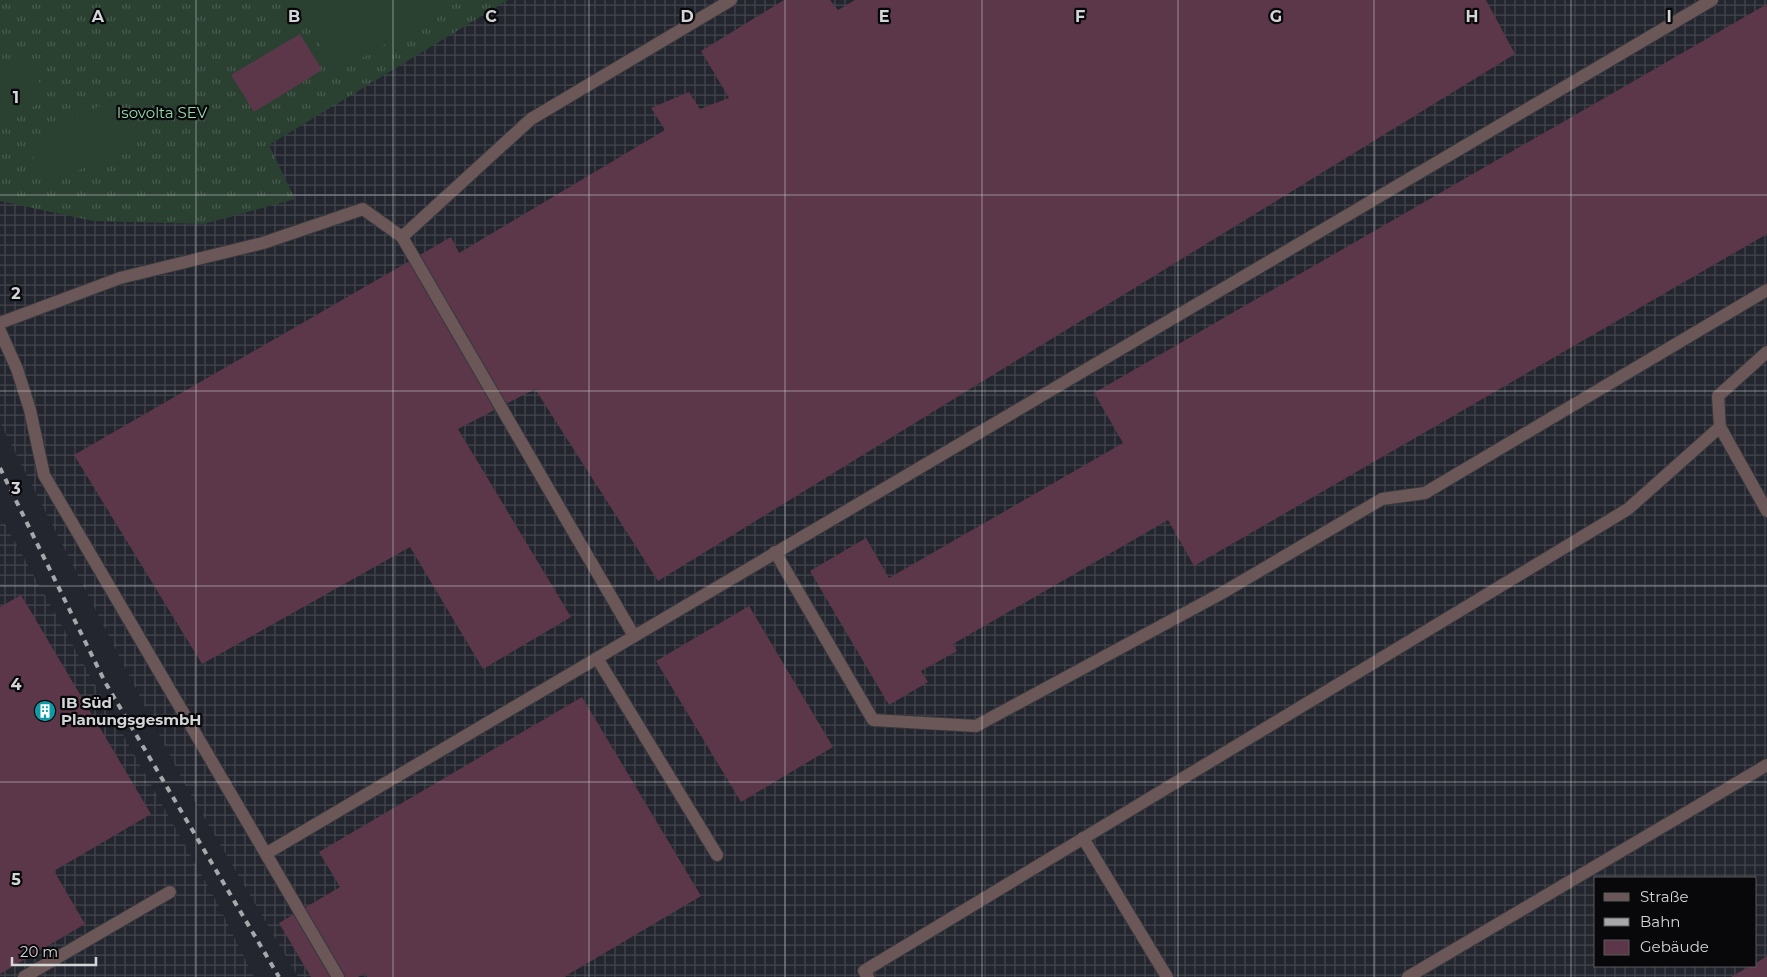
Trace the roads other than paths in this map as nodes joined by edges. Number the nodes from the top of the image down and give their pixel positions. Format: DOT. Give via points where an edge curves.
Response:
graph roads {
  1 [pos="731,0"];
  2 [pos="1712,0"];
  3 [pos="402,237"];
  4 [pos="1767,290"];
  5 [pos="0,323"];
  6 [pos="0,331"];
  7 [pos="1767,352"];
  8 [pos="1720,426"];
  9 [pos="1767,510"];
  10 [pos="775,552"];
  11 [pos="634,636"];
  12 [pos="597,658"];
  13 [pos="1767,765"];
  14 [pos="1083,838"];
  15 [pos="267,853"];
  16 [pos="717,855"];
  17 [pos="170,892"];
  18 [pos="24,977"];
  19 [pos="338,977"];
  20 [pos="868,977"];
  21 [pos="1167,977"];
  22 [pos="1408,977"];
  1 -- 3 [label="lane" via="531,119"];
  2 -- 10 [label="lane"];
  3 -- 5 [label="lane" via="363,209 263,243 120,278"];
  3 -- 11 [label="lane"];
  4 -- 10 [label="lane" via="1425,493 1382,499 1222,593 976,726 873,720"];
  6 -- 15 [label="lane" via="30,410 44,475"];
  7 -- 8 [label="lane" via="1718,396"];
  8 -- 9 [label="lane"];
  8 -- 14 [label="lane" via="1628,509"];
  10 -- 11 [label="lane"];
  11 -- 12 [label="lane"];
  12 -- 15 [label="lane"];
  12 -- 16 [label="lane"];
  13 -- 22 [label="lane"];
  14 -- 20 [label="lane" via="864,971"];
  14 -- 21 [label="lane"];
  15 -- 19 [label="lane"];
  17 -- 18 [label="lane"];
}
